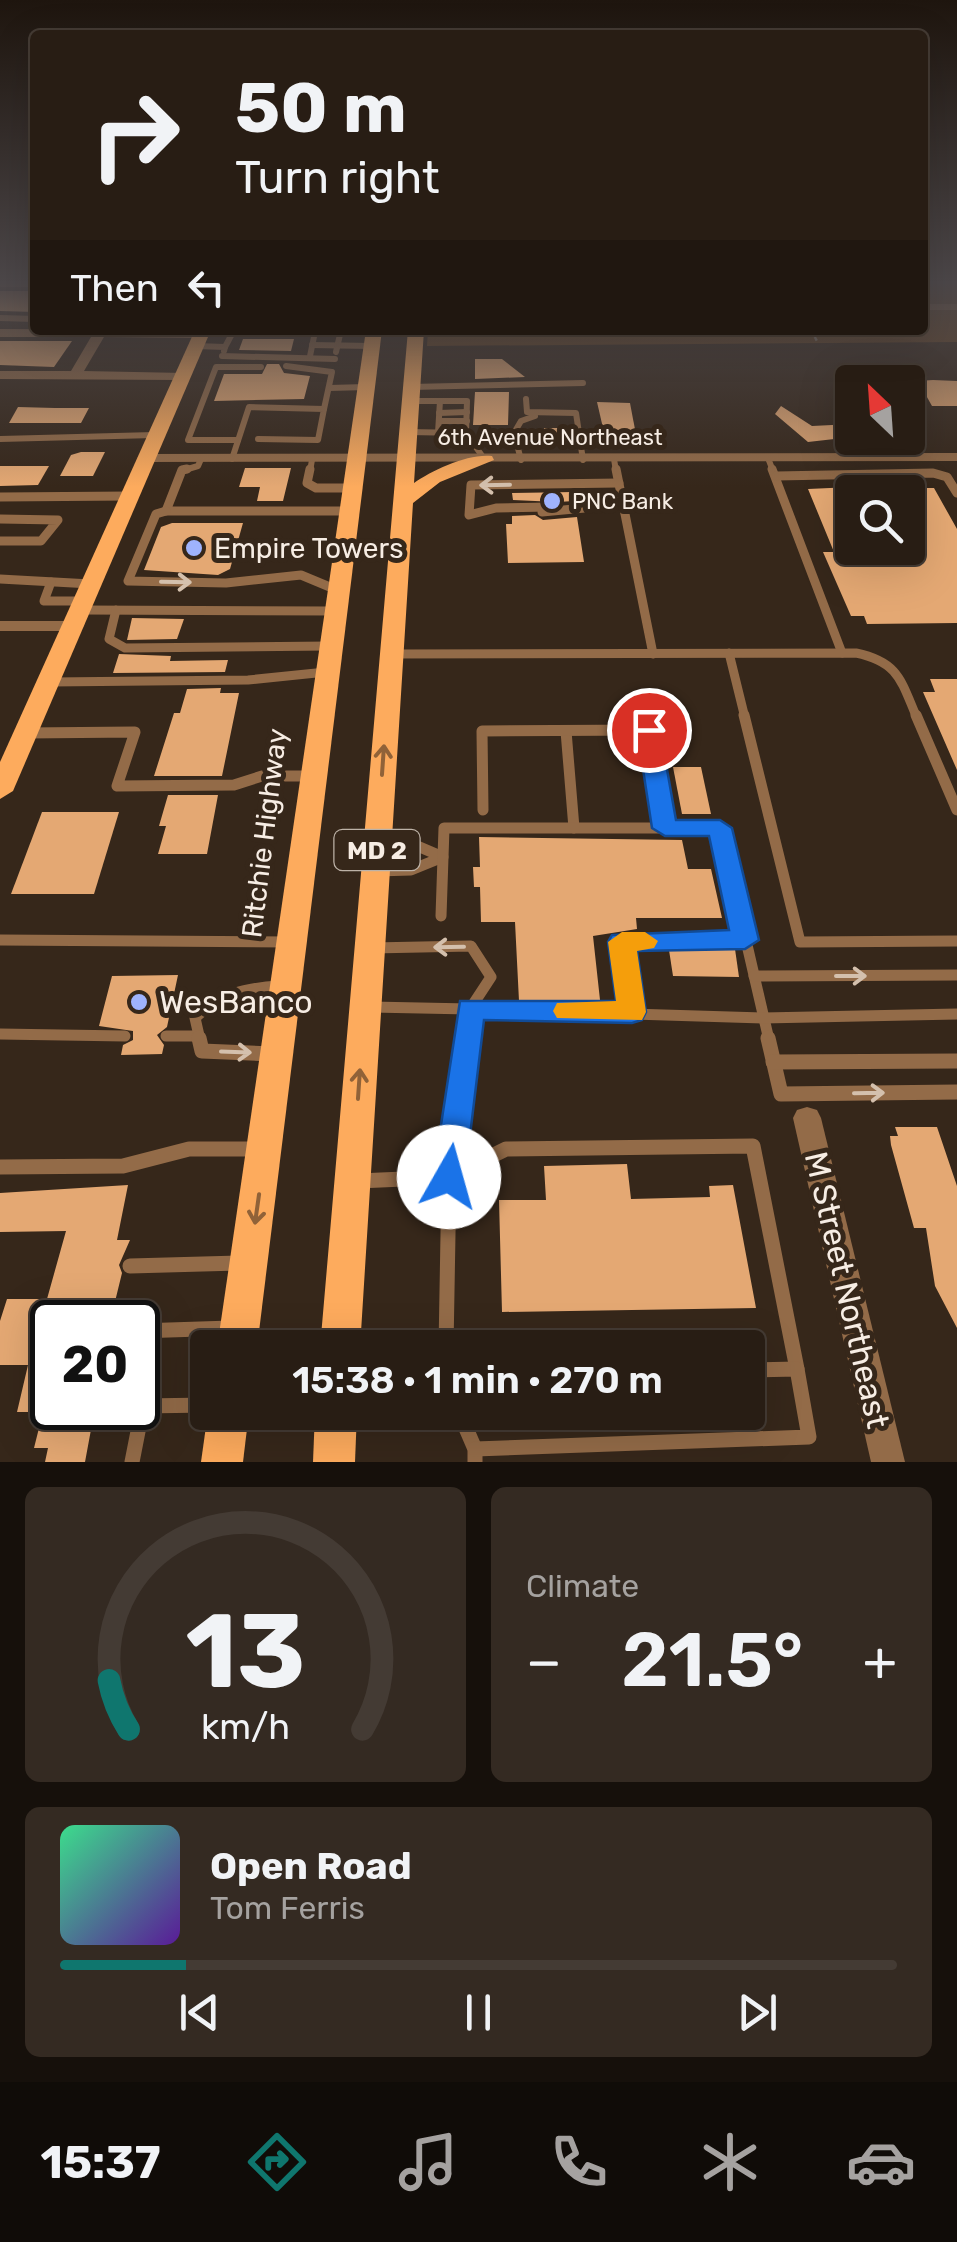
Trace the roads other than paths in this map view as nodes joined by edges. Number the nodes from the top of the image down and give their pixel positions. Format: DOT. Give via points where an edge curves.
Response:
graph roads {
  1 [pos="90,350"];
  2 [pos="193,350"];
  3 [pos="221,350"];
  4 [pos="311,350"];
  5 [pos="337,350"];
  6 [pos="371,350"];
  7 [pos="414,350"];
  8 [pos="224,352"];
  9 [pos="310,356"];
  10 [pos="335,359"];
  11 [pos="261,366"];
  12 [pos="286,366"];
  13 [pos="219,367"];
  14 [pos="332,372"];
  15 [pos="0,376"];
  16 [pos="75,376"];
  17 [pos="180,376"];
  18 [pos="583,383"];
  19 [pos="366,387"];
  20 [pos="329,388"];
  21 [pos="411,394"];
  22 [pos="526,399"];
  23 [pos="440,401"];
  24 [pos="324,409"];
  25 [pos="545,413"];
  26 [pos="439,417"];
  27 [pos="467,417"];
  28 [pos="408,432"];
  29 [pos="438,432"];
  30 [pos="466,432"];
  31 [pos="154,435"];
  32 [pos="258,439"];
  33 [pos="0,440"];
  34 [pos="238,440"];
  35 [pos="909,457"];
  36 [pos="957,457"];
  37 [pos="144,458"];
  38 [pos="768,458"];
  39 [pos="201,459"];
  40 [pos="232,459"];
  41 [pos="312,460"];
  42 [pos="354,460"];
  43 [pos="406,460"];
  44 [pos="485,460"];
  45 [pos="520,460"];
  46 [pos="583,460"];
  47 [pos="614,460"];
  48 [pos="917,474"];
  49 [pos="776,476"];
  50 [pos="619,483"];
  51 [pos="957,493"];
  52 [pos="0,496"];
  53 [pos="128,496"];
  54 [pos="349,500"];
  55 [pos="402,502"];
  56 [pos="606,506"];
  57 [pos="624,506"];
  58 [pos="550,507"];
  59 [pos="576,507"];
  60 [pos="521,508"];
  61 [pos="166,511"];
  62 [pos="0,520"];
  63 [pos="0,541"];
  64 [pos="0,580"];
  65 [pos="51,582"];
  66 [pos="335,600"];
  67 [pos="84,605"];
  68 [pos="116,610"];
  69 [pos="0,626"];
  70 [pos="330,646"];
  71 [pos="729,653"];
  72 [pos="842,653"];
  73 [pos="391,654"];
  74 [pos="654,654"];
  75 [pos="326,672"];
  76 [pos="50,682"];
  77 [pos="566,730"];
  78 [pos="26,733"];
  79 [pos="312,776"];
  80 [pos="0,791"];
  81 [pos="483,810"];
  82 [pos="957,810"];
  83 [pos="574,828"];
  84 [pos="665,828"];
  85 [pos="443,858"];
  86 [pos="376,859"];
  87 [pos="440,916"];
  88 [pos="0,940"];
  89 [pos="745,940"];
  90 [pos="957,941"];
  91 [pos="291,942"];
  92 [pos="370,948"];
  93 [pos="957,975"];
  94 [pos="754,976"];
  95 [pos="285,986"];
  96 [pos="365,1006"];
  97 [pos="470,1009"];
  98 [pos="632,1012"];
  99 [pos="957,1014"];
  100 [pos="763,1018"];
  101 [pos="0,1034"];
  102 [pos="126,1036"];
  103 [pos="166,1036"];
  104 [pos="198,1036"];
  105 [pos="276,1054"];
  106 [pos="957,1060"];
  107 [pos="773,1062"];
  108 [pos="957,1092"];
  109 [pos="806,1118"];
  110 [pos="265,1148"];
  111 [pos="0,1167"];
  112 [pos="449,1177"];
  113 [pos="352,1181"];
  114 [pos="249,1262"];
  115 [pos="130,1266"];
  116 [pos="239,1330"];
  117 [pos="341,1330"];
  118 [pos="446,1330"];
  119 [pos="160,1333"];
  120 [pos="190,1335"];
  121 [pos="797,1369"];
  122 [pos="765,1370"];
  123 [pos="190,1405"];
  124 [pos="226,1430"];
  125 [pos="335,1430"];
  126 [pos="466,1430"];
  127 [pos="475,1456"];
  128 [pos="132,1462"];
  129 [pos="222,1462"];
  130 [pos="334,1462"];
  131 [pos="888,1462"];
  1 -- 16 [label="street"];
  2 -- 17 [label="main road"];
  3 -- 8 [label="lane"];
  4 -- 9 [label="lane"];
  5 -- 10 [label="lane"];
  6 -- 19 [label="main road, Ritchie Highway / MD 2"];
  7 -- 21 [label="main road, MD 2"];
  8 -- 9 [label="lane"];
  8 -- 13 [label="lane"];
  9 -- 10 [label="lane"];
  10 -- 14 [label="lane"];
  11 -- 13 [label="lane"];
  12 -- 14 [label="lane"];
  13 -- 34 [label="lane" via="188,440"];
  14 -- 20 [label="lane"];
  15 -- 16 [label="street"];
  16 -- 17 [label="street"];
  17 -- 31 [label="main road"];
  18 -- 21 [label="lane"];
  19 -- 20 [label="lane"];
  19 -- 42 [label="main road, Ritchie Highway / MD 2"];
  20 -- 24 [label="lane"];
  21 -- 23 [label="lane"];
  21 -- 28 [label="main road, MD 2"];
  22 -- 25 [label="lane" via="527,412"];
  23 -- 26 [label="lane"];
  23 -- 27 [label="lane" via="467,401"];
  24 -- 32 [label="lane" via="318,440"];
  24 -- 34 [label="lane" via="249,408"];
  25 -- 45 [label="lane" via="515,429"];
  25 -- 46 [label="lane" via="576,413"];
  26 -- 27 [label="lane"];
  26 -- 29 [label="lane"];
  27 -- 30 [label="lane"];
  28 -- 29 [label="lane"];
  28 -- 43 [label="main road, MD 2"];
  29 -- 30 [label="lane"];
  30 -- 44 [label="lane"];
  31 -- 33 [label="lane"];
  31 -- 37 [label="main road"];
  34 -- 40 [label="lane"];
  35 -- 36 [label="street, 6th Avenue Northeast"];
  35 -- 38 [label="street, 6th Avenue Northeast"];
  35 -- 48 [label="lane"];
  37 -- 39 [label="street, 6th Avenue Northeast"];
  37 -- 53 [label="main road"];
  38 -- 47 [label="street, 6th Avenue Northeast"];
  38 -- 49 [label="lane"];
  39 -- 40 [label="street, 6th Avenue Northeast"];
  39 -- 61 [label="lane" via="182,470"];
  40 -- 41 [label="street, 6th Avenue Northeast"];
  41 -- 42 [label="street, 6th Avenue Northeast"];
  41 -- 54 [label="lane" via="307,483"];
  42 -- 43 [label="street, 6th Avenue Northeast"];
  42 -- 54 [label="main road, Ritchie Highway / MD 2"];
  43 -- 44 [label="street, 6th Avenue Northeast"];
  43 -- 55 [label="main road, MD 2"];
  44 -- 45 [label="street, 6th Avenue Northeast"];
  44 -- 55 [label="main road" via="434,478"];
  45 -- 46 [label="street, 6th Avenue Northeast"];
  46 -- 47 [label="street, 6th Avenue Northeast"];
  47 -- 50 [label="lane"];
  48 -- 49 [label="lane"];
  48 -- 51 [label="lane" via="947,478"];
  49 -- 72 [label="lane"];
  50 -- 57 [label="lane"];
  50 -- 60 [label="lane, one-way" via="471,485 470,516"];
  52 -- 53 [label="lane"];
  53 -- 67 [label="main road"];
  54 -- 61 [label="lane"];
  54 -- 66 [label="main road, Ritchie Highway / MD 2"];
  55 -- 73 [label="main road, MD 2"];
  56 -- 57 [label="lane"];
  56 -- 59 [label="lane"];
  56 -- 60 [label="lane" via="590,512"];
  57 -- 74 [label="lane"];
  58 -- 60 [label="lane"];
  61 -- 66 [label="lane, one-way" via="156,514 128,582 301,575"];
  62 -- 63 [label="lane" via="58,520 41,541"];
  64 -- 65 [label="lane"];
  65 -- 67 [label="lane"];
  65 -- 67 [label="lane" via="44,601"];
  66 -- 68 [label="lane" via="264,610"];
  66 -- 70 [label="main road, Ritchie Highway / MD 2"];
  67 -- 68 [label="lane"];
  67 -- 69 [label="street"];
  67 -- 76 [label="main road"];
  68 -- 70 [label="lane" via="109,639 126,648"];
  70 -- 75 [label="main road, Ritchie Highway / MD 2"];
  71 -- 72 [label="lane"];
  71 -- 74 [label="lane"];
  71 -- 90 [label="lane" via="800,942"];
  72 -- 82 [label="lane" via="881,658 898,674"];
  73 -- 74 [label="lane"];
  86 -- 73 [label="main road, MD 2, one-way"];
  75 -- 76 [label="lane" via="248,680"];
  75 -- 79 [label="main road, Ritchie Highway / MD 2"];
  76 -- 78 [label="main road"];
  77 -- 81 [label="lane" via="482,731"];
  77 -- 83 [label="lane"];
  77 -- 84 [label="lane" via="649,730"];
  78 -- 79 [label="lane" via="134,732 117,786 234,786 262,776"];
  78 -- 80 [label="main road"];
  79 -- 91 [label="main road, Ritchie Highway / MD 2"];
  83 -- 84 [label="lane"];
  83 -- 85 [label="lane" via="444,828"];
  84 -- 89 [label="lane" via="720,828"];
  85 -- 86 [label="lane" via="412,870"];
  85 -- 86 [label="lane" via="416,846"];
  85 -- 87 [label="lane"];
  86 -- 92 [label="main road, MD 2"];
  88 -- 91 [label="lane"];
  89 -- 94 [label="lane"];
  89 -- 98 [label="lane" via="622,942"];
  91 -- 95 [label="main road, Ritchie Highway / MD 2"];
  92 -- 96 [label="main road, MD 2"];
  97 -- 92 [label="lane, one-way" via="491,977 471,946"];
  94 -- 93 [label="lane, one-way"];
  94 -- 100 [label="lane"];
  95 -- 104 [label="lane" via="237,988 212,1000 195,1018"];
  95 -- 105 [label="main road, Ritchie Highway / MD 2"];
  96 -- 97 [label="lane"];
  113 -- 96 [label="main road, MD 2, one-way"];
  97 -- 98 [label="lane"];
  97 -- 112 [label="lane"];
  98 -- 100 [label="lane"];
  99 -- 100 [label="lane"];
  100 -- 107 [label="lane"];
  101 -- 102 [label="lane"];
  103 -- 104 [label="lane"];
  104 -- 105 [label="lane, one-way" via="202,1051"];
  105 -- 110 [label="main road, Ritchie Highway / MD 2"];
  106 -- 107 [label="lane"];
  107 -- 108 [label="lane, one-way" via="780,1094"];
  109 -- 131 [label="street, M Street Northeast"];
  110 -- 111 [label="lane" via="189,1149 123,1166"];
  110 -- 114 [label="main road, Ritchie Highway / MD 2, one-way"];
  112 -- 113 [label="lane"];
  112 -- 118 [label="lane"];
  112 -- 121 [label="lane" via="506,1149 753,1146"];
  113 -- 117 [label="main road, MD 2"];
  114 -- 115 [label="lane"];
  114 -- 116 [label="main road, Ritchie Highway / MD 2"];
  119 -- 120 [label="lane"];
  121 -- 122 [label="lane"];
  121 -- 127 [label="lane" via="810,1437"];
  123 -- 128 [label="lane" via="142,1406"];
  124 -- 129 [label="main road"];
  125 -- 130 [label="main road"];
  126 -- 127 [label="lane"];
}
